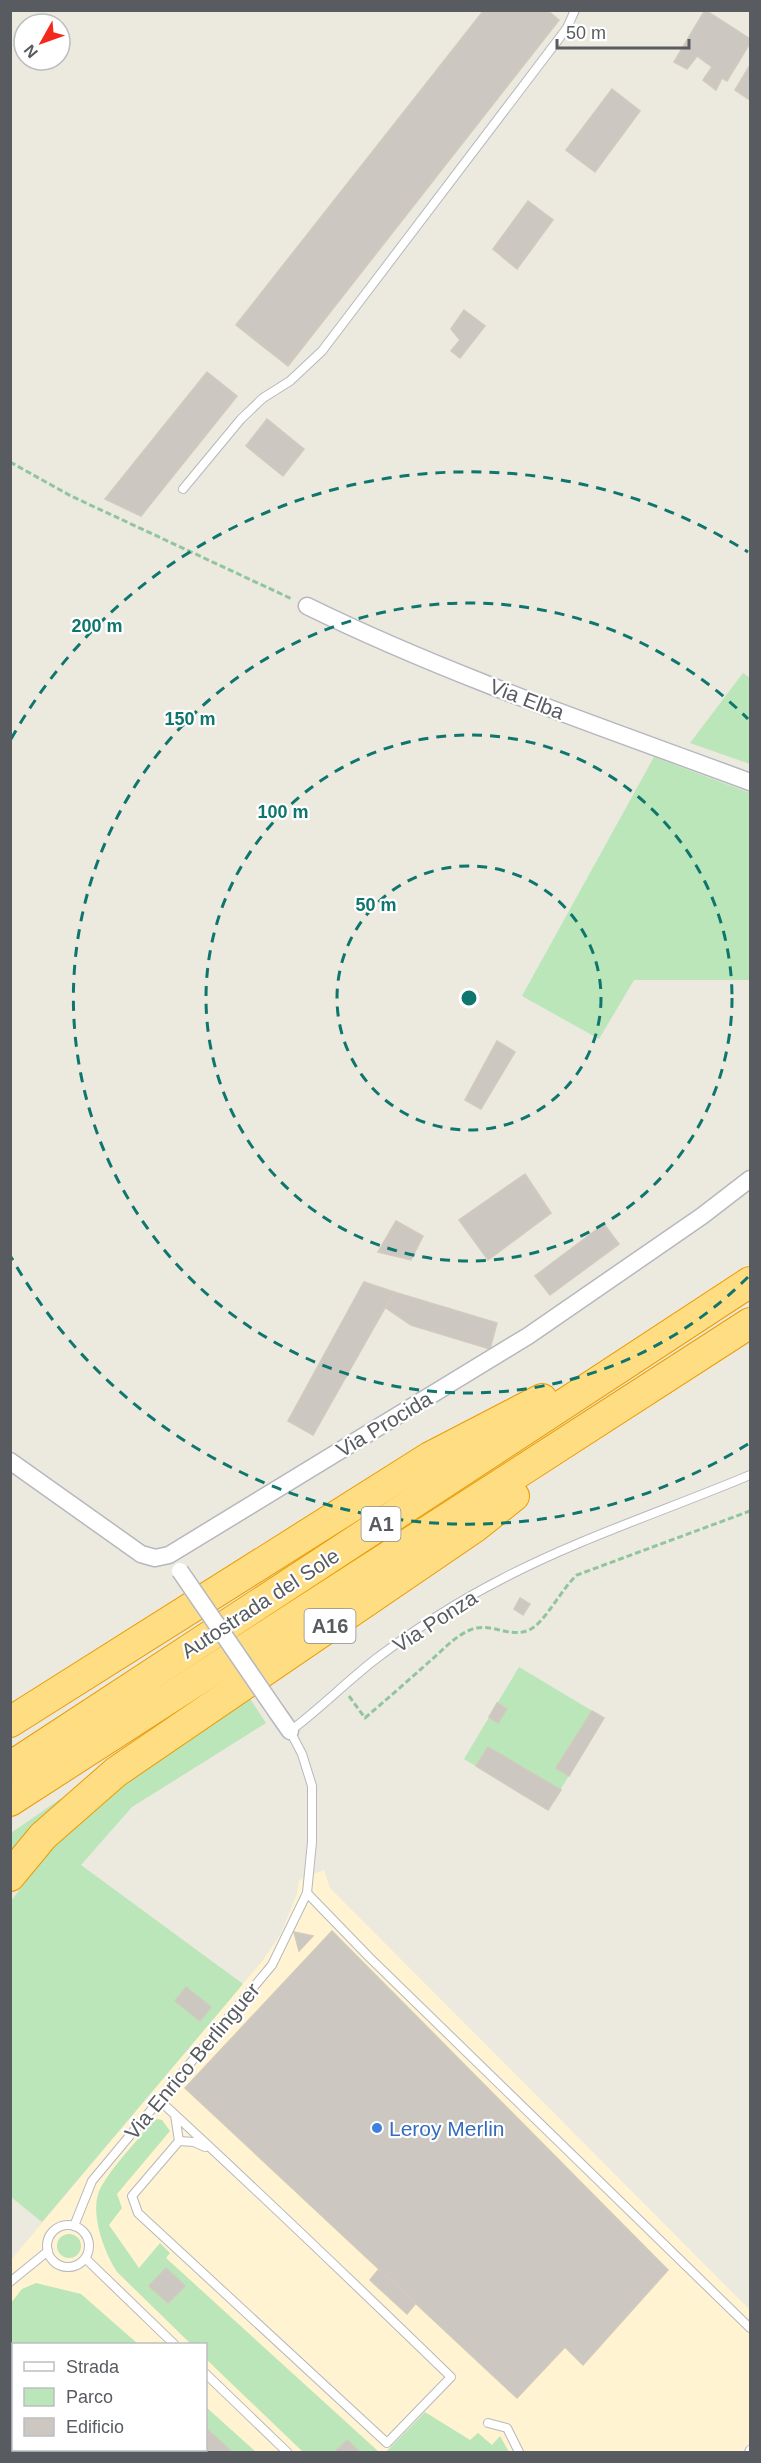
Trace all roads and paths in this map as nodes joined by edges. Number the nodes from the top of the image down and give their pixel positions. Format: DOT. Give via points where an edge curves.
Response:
graph roads {
  1 [pos="575,10"];
  2 [pos="10,462"];
  3 [pos="183,489"];
  4 [pos="307,606"];
  5 [pos="750,782"];
  6 [pos="750,1179"];
  7 [pos="750,1282"];
  8 [pos="750,1323"];
  9 [pos="638,1356"];
  10 [pos="657,1383"];
  11 [pos="10,1461"];
  12 [pos="750,1475"];
  13 [pos="750,1511"];
  14 [pos="169,1555"];
  15 [pos="342,1688"];
  16 [pos="10,1722"];
  17 [pos="290,1731"];
  18 [pos="10,1767"];
  19 [pos="10,1801"];
  20 [pos="10,1876"];
  21 [pos="307,1893"];
  22 [pos="159,2100"];
  23 [pos="175,2115"];
  24 [pos="179,2141"];
  25 [pos="211,2149"];
  26 [pos="74,2226"];
  27 [pos="48,2251"];
  28 [pos="86,2259"];
  29 [pos="10,2282"];
  30 [pos="750,2328"];
  31 [pos="173,2343"];
  32 [pos="207,2375"];
  33 [pos="488,2423"];
  34 [pos="287,2452"];
  35 [pos="519,2452"];
  1 -- 3 [label="lane" via="567,28 322,351 241,419"];
  2 -- 4 [label="path" via="71,496"];
  4 -- 5 [label="street, Via Elba" via="446,668"];
  6 -- 14 [label="street, Via Procida" via="528,1336"];
  7 -- 9 [label="highway, Autostrada del Sole / A1"];
  8 -- 10 [label="highway, Autostrada del Sole / A1"];
  9 -- 16 [label="highway" via="534,1403 430,1457"];
  9 -- 18 [label="highway, Autostrada del Sole / A1"];
  10 -- 19 [label="highway, Autostrada del Sole / A1"];
  10 -- 20 [label="highway, A16" via="475,1527 116,1772 43,1836"];
  11 -- 14 [label="street" via="141,1554 155,1558"];
  12 -- 15 [label="lane, Via Ponza" via="601,1533 498,1581 386,1652"];
  13 -- 15 [label="path" via="577,1575 528,1631 471,1629 365,1718"];
  14 -- 17 [label="street, bridge"];
  15 -- 17 [label="lane, Via Ponza"];
  17 -- 21 [label="lane" via="312,1786"];
  21 -- 22 [label="lane, Via Enrico Berlinguer" via="272,1965"];
  21 -- 30 [label="lane"];
  22 -- 23 [label="lane"];
  22 -- 26 [label="lane, Via Enrico Berlinguer" via="92,2181"];
  23 -- 24 [label="lane"];
  23 -- 25 [label="lane"];
  24 -- 25 [label="lane"];
  24 -- 25 [label="lane" via="132,2196 138,2213 387,2444 451,2377"];
  26 -- 27 [label="lane" via="54,2231 49,2237"];
  26 -- 28 [label="lane" via="88,2239"];
  27 -- 28 [label="lane" via="61,2266 74,2267"];
  27 -- 29 [label="lane"];
  28 -- 31 [label="lane"];
  32 -- 34 [label="lane"];
  33 -- 35 [label="lane" via="507,2428"];
}
